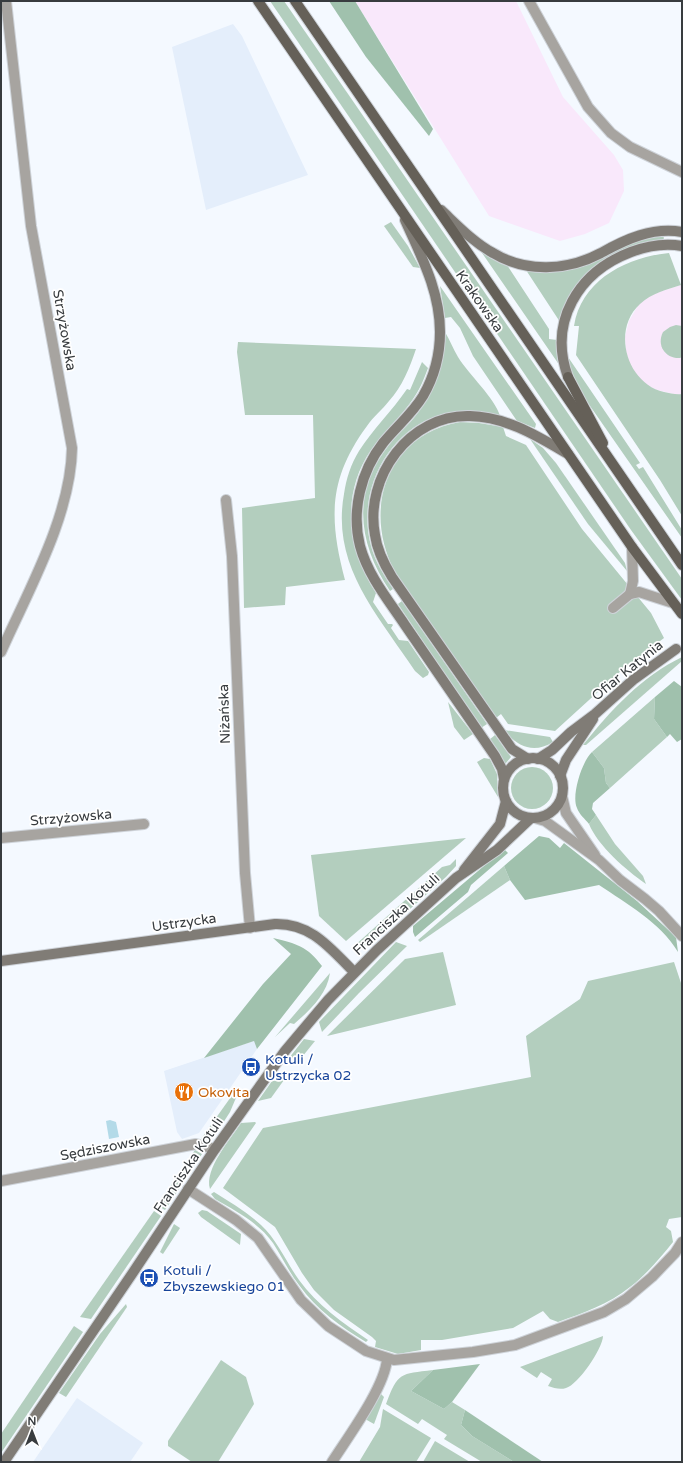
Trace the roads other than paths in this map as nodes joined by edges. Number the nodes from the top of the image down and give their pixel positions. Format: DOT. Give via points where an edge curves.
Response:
graph roads {
  1 [pos="6,1"];
  2 [pos="258,1"];
  3 [pos="295,1"];
  4 [pos="529,1"];
  5 [pos="682,172"];
  6 [pos="435,205"];
  7 [pos="400,208"];
  8 [pos="680,232"];
  9 [pos="680,245"];
  10 [pos="568,377"];
  11 [pos="568,454"];
  12 [pos="613,466"];
  13 [pos="226,500"];
  14 [pos="632,547"];
  15 [pos="682,565"];
  16 [pos="402,591"];
  17 [pos="630,594"];
  18 [pos="388,600"];
  19 [pos="673,603"];
  20 [pos="613,608"];
  21 [pos="682,614"];
  22 [pos="676,648"];
  23 [pos="1,652"];
  24 [pos="595,714"];
  25 [pos="533,758"];
  26 [pos="560,776"];
  27 [pos="504,779"];
  28 [pos="562,796"];
  29 [pos="506,802"];
  30 [pos="533,818"];
  31 [pos="144,824"];
  32 [pos="1,838"];
  33 [pos="599,860"];
  34 [pos="460,875"];
  35 [pos="250,928"];
  36 [pos="682,936"];
  37 [pos="1,962"];
  38 [pos="354,972"];
  39 [pos="215,1149"];
  40 [pos="1,1181"];
  41 [pos="188,1189"];
  42 [pos="682,1242"];
  43 [pos="386,1359"];
  44 [pos="4,1462"];
  45 [pos="332,1462"];
  1 -- 23 [label="street, Strzyżowska" via="31,226 70,433 72,468 44,558"];
  2 -- 7 [label="main road, Krakowska"];
  3 -- 6 [label="main road, Krakowska"];
  4 -- 5 [label="street" via="588,107 606,128 630,147"];
  6 -- 8 [label="street" via="491,252 506,260 535,267 568,266 590,259 634,236 656,232"];
  6 -- 12 [label="main road, Krakowska"];
  7 -- 11 [label="main road, Krakowska"];
  7 -- 18 [label="street" via="432,280 437,298 440,333 436,361 423,395 383,444 366,471 361,486 357,514 360,546 372,574"];
  8 -- 9 [label="street"];
  9 -- 10 [label="street" via="653,246 625,254 605,265 583,285 572,300 563,328 562,350"];
  10 -- 12 [label="main road" via="596,427"];
  11 -- 14 [label="main road, Krakowska"];
  11 -- 16 [label="street" via="516,426 480,417 444,419 425,427 408,440 383,473 374,506 374,534 383,560"];
  12 -- 15 [label="main road, Krakowska"];
  13 -- 35 [label="street, Niżańska" via="233,579"];
  14 -- 17 [label="street" via="633,581"];
  14 -- 19 [label="main road, Krakowska"];
  16 -- 18 [label="street"];
  16 -- 25 [label="street" via="512,749"];
  17 -- 19 [label="street" via="643,593"];
  17 -- 20 [label="street"];
  18 -- 27 [label="street" via="495,756"];
  19 -- 21 [label="main road, Krakowska"];
  22 -- 24 [label="street, Ofiar Katynia" via="633,680"];
  24 -- 25 [label="street, Ofiar Katynia" via="552,750"];
  24 -- 26 [label="street, Ofiar Katynia" via="566,760"];
  25 -- 26 [label="street" via="551,764"];
  25 -- 27 [label="street" via="512,766"];
  26 -- 28 [label="street"];
  27 -- 29 [label="street"];
  28 -- 30 [label="street" via="552,811"];
  28 -- 33 [label="street" via="566,813"];
  29 -- 30 [label="street" via="517,813"];
  29 -- 34 [label="street, Franciszka Kotuli" via="500,824"];
  30 -- 33 [label="street" via="545,821"];
  30 -- 34 [label="street, Franciszka Kotuli" via="491,855"];
  31 -- 32 [label="street, Strzyżowska"];
  33 -- 36 [label="street" via="659,911"];
  34 -- 38 [label="street, Franciszka Kotuli"];
  35 -- 37 [label="street, Ustrzycka"];
  35 -- 38 [label="street, Ustrzycka" via="275,924 297,926 325,944"];
  38 -- 39 [label="street, Franciszka Kotuli" via="285,1051"];
  39 -- 40 [label="street, Sędziszowska" via="196,1144"];
  39 -- 41 [label="street, Franciszka Kotuli"];
  41 -- 43 [label="street" via="236,1220 258,1238 301,1300 328,1326 366,1351"];
  41 -- 44 [label="street, Franciszka Kotuli"];
  42 -- 43 [label="street" via="652,1277 626,1300 604,1312 515,1345 441,1356"];
  43 -- 45 [label="street" via="385,1372 378,1387"];
}
